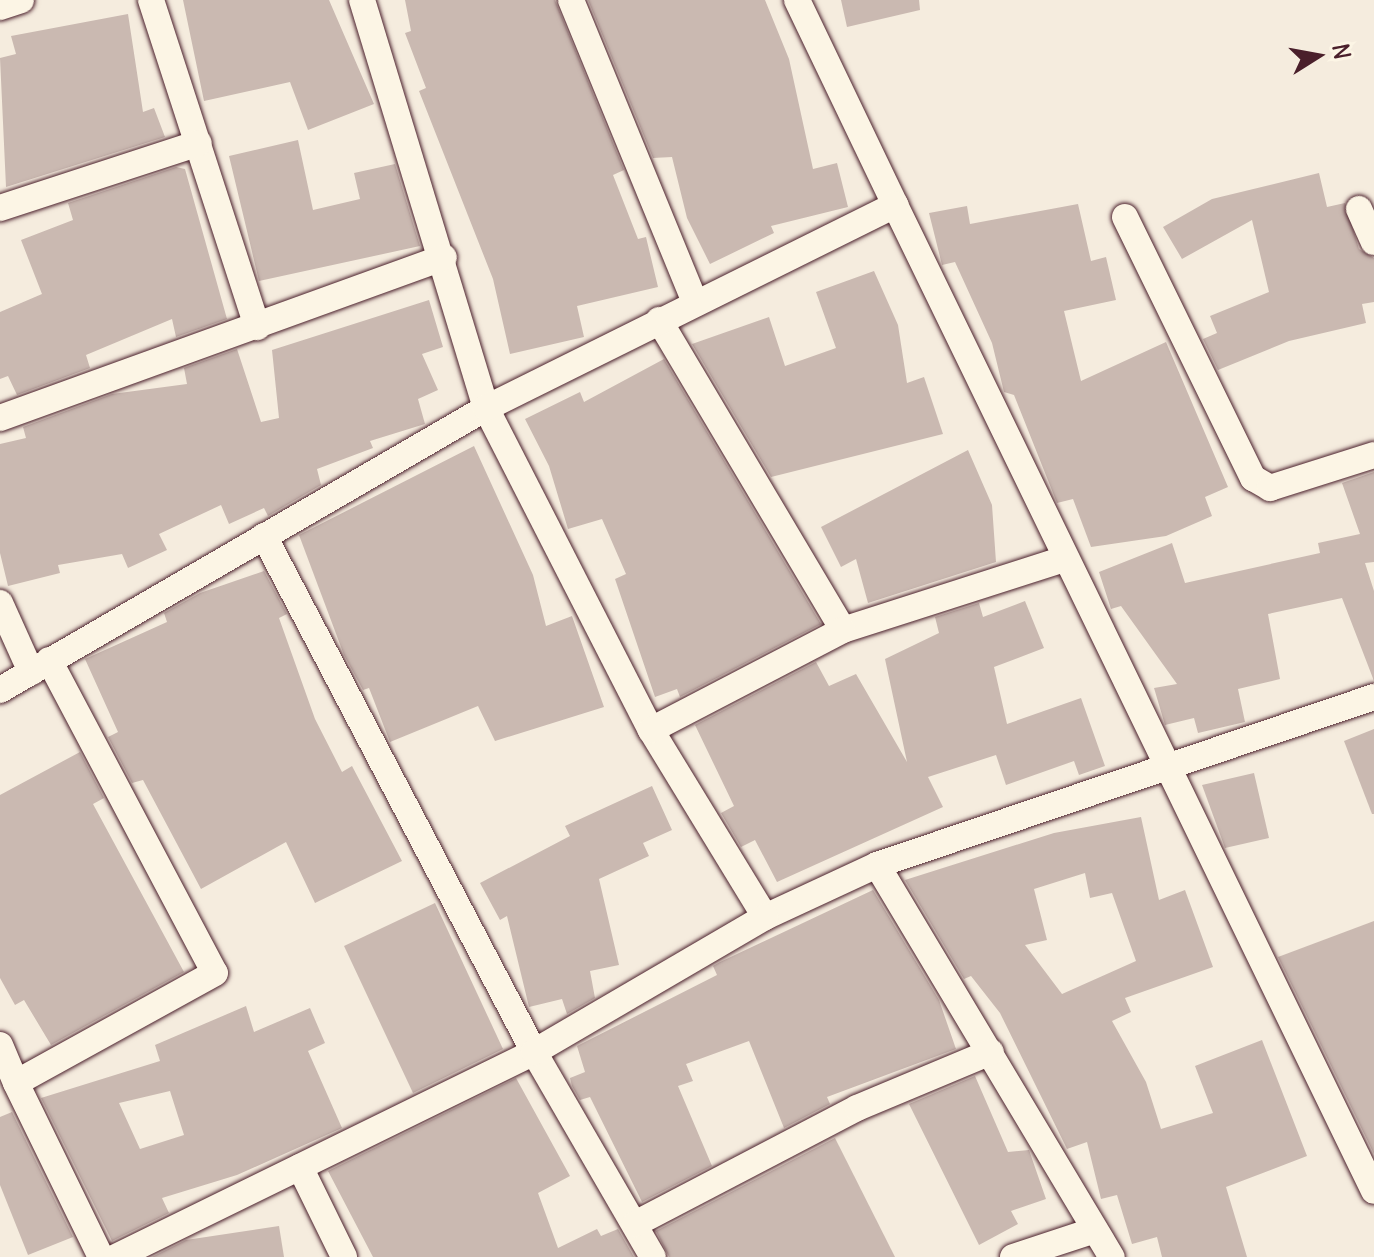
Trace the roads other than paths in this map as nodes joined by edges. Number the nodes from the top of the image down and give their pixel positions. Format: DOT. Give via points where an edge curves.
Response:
graph roads {
  1 [pos="21,0"];
  2 [pos="151,0"];
  3 [pos="362,0"];
  4 [pos="571,0"];
  5 [pos="797,0"];
  6 [pos="0,7"];
  7 [pos="199,143"];
  8 [pos="895,205"];
  9 [pos="0,208"];
  10 [pos="1359,209"];
  11 [pos="1125,217"];
  12 [pos="1374,242"];
  13 [pos="444,257"];
  14 [pos="695,302"];
  15 [pos="659,320"];
  16 [pos="257,327"];
  17 [pos="486,408"];
  18 [pos="0,418"];
  19 [pos="1374,455"];
  20 [pos="264,536"];
  21 [pos="1064,559"];
  22 [pos="0,603"];
  23 [pos="843,630"];
  24 [pos="40,666"];
  25 [pos="0,690"];
  26 [pos="1374,697"];
  27 [pos="651,730"];
  28 [pos="1165,771"];
  29 [pos="877,865"];
  30 [pos="765,917"];
  31 [pos="0,1045"];
  32 [pos="534,1052"];
  33 [pos="991,1052"];
  34 [pos="16,1083"];
  35 [pos="300,1167"];
  36 [pos="1374,1191"];
  37 [pos="635,1224"];
  38 [pos="1095,1230"];
  39 [pos="101,1257"];
  40 [pos="116,1257"];
  41 [pos="344,1257"];
  42 [pos="653,1257"];
  43 [pos="1013,1257"];
  44 [pos="1112,1257"];
  1 -- 6 [label="street"];
  2 -- 7 [label="street"];
  3 -- 13 [label="street"];
  4 -- 14 [label="street"];
  5 -- 8 [label="street"];
  7 -- 9 [label="street"];
  7 -- 16 [label="street"];
  8 -- 14 [label="street"];
  8 -- 21 [label="street"];
  10 -- 12 [label="street"];
  11 -- 19 [label="street" via="1253,478 1270,488"];
  13 -- 16 [label="street"];
  13 -- 17 [label="street"];
  14 -- 15 [label="street"];
  15 -- 17 [label="street"];
  15 -- 23 [label="street"];
  16 -- 18 [label="street"];
  17 -- 20 [label="street"];
  17 -- 27 [label="street"];
  20 -- 24 [label="street"];
  20 -- 32 [label="street"];
  21 -- 23 [label="street"];
  21 -- 28 [label="street"];
  22 -- 24 [label="street"];
  23 -- 27 [label="street"];
  24 -- 25 [label="street"];
  24 -- 34 [label="street" via="215,973"];
  26 -- 28 [label="street"];
  27 -- 30 [label="street"];
  28 -- 29 [label="street"];
  28 -- 36 [label="street"];
  29 -- 30 [label="street"];
  29 -- 33 [label="street"];
  30 -- 32 [label="street"];
  31 -- 34 [label="street"];
  32 -- 35 [label="street"];
  32 -- 37 [label="street"];
  33 -- 37 [label="street" via="857,1108"];
  33 -- 38 [label="street"];
  34 -- 39 [label="street"];
  35 -- 40 [label="street"];
  35 -- 41 [label="street"];
  37 -- 42 [label="street"];
  38 -- 43 [label="street"];
  38 -- 44 [label="street"];
}
